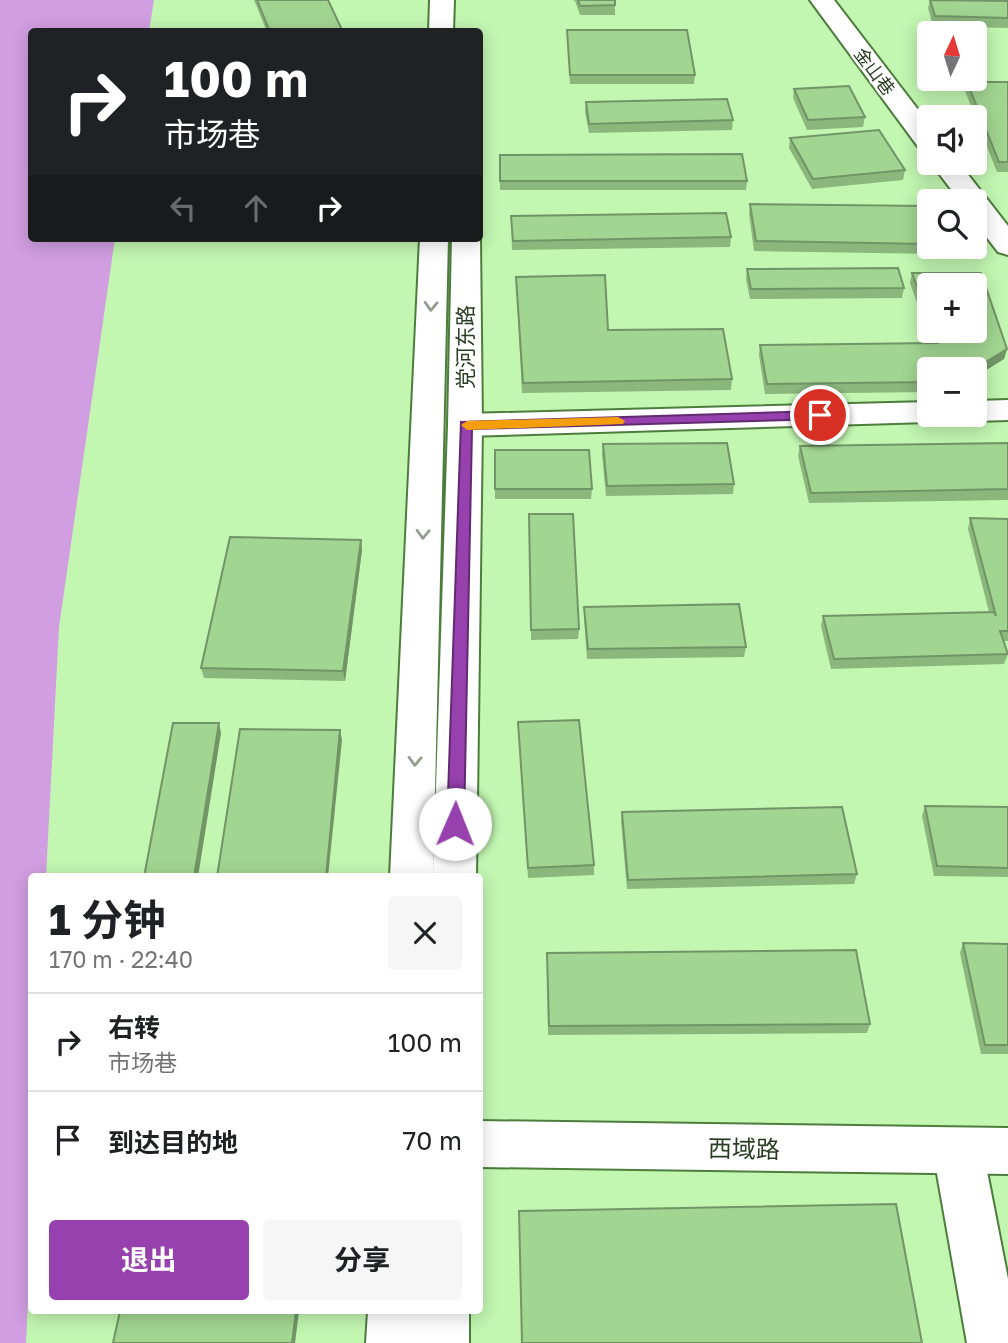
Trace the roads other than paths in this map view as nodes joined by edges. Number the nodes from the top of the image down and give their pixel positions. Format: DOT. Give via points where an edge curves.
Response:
graph roads {
  1 [pos="442,0"];
  2 [pos="822,0"];
  3 [pos="441,28"];
  4 [pos="917,126"];
  5 [pos="954,175"];
  6 [pos="434,242"];
  7 [pos="466,242"];
  8 [pos="1008,246"];
  9 [pos="1008,410"];
  10 [pos="987,411"];
  11 [pos="917,412"];
  12 [pos="466,425"];
  13 [pos="411,873"];
  14 [pos="454,873"];
  15 [pos="483,1144"];
  16 [pos="958,1150"];
  17 [pos="1008,1151"];
  18 [pos="394,1314"];
  19 [pos="443,1314"];
  20 [pos="393,1343"];
  21 [pos="442,1343"];
  22 [pos="994,1343"];
  1 -- 3 [label="main road"];
  2 -- 4 [label="main road, 金山巷"];
  5 -- 8 [label="main road"];
  6 -- 13 [label="main road, one-way"];
  7 -- 12 [label="main road, 党河东路"];
  9 -- 10 [label="main road"];
  11 -- 12 [label="main road"];
  12 -- 14 [label="main road, 党河东路"];
  15 -- 16 [label="main road, 西域路"];
  16 -- 17 [label="main road, 西域路"];
  16 -- 22 [label="main road"];
  18 -- 20 [label="main road"];
  19 -- 21 [label="main road"];
}
